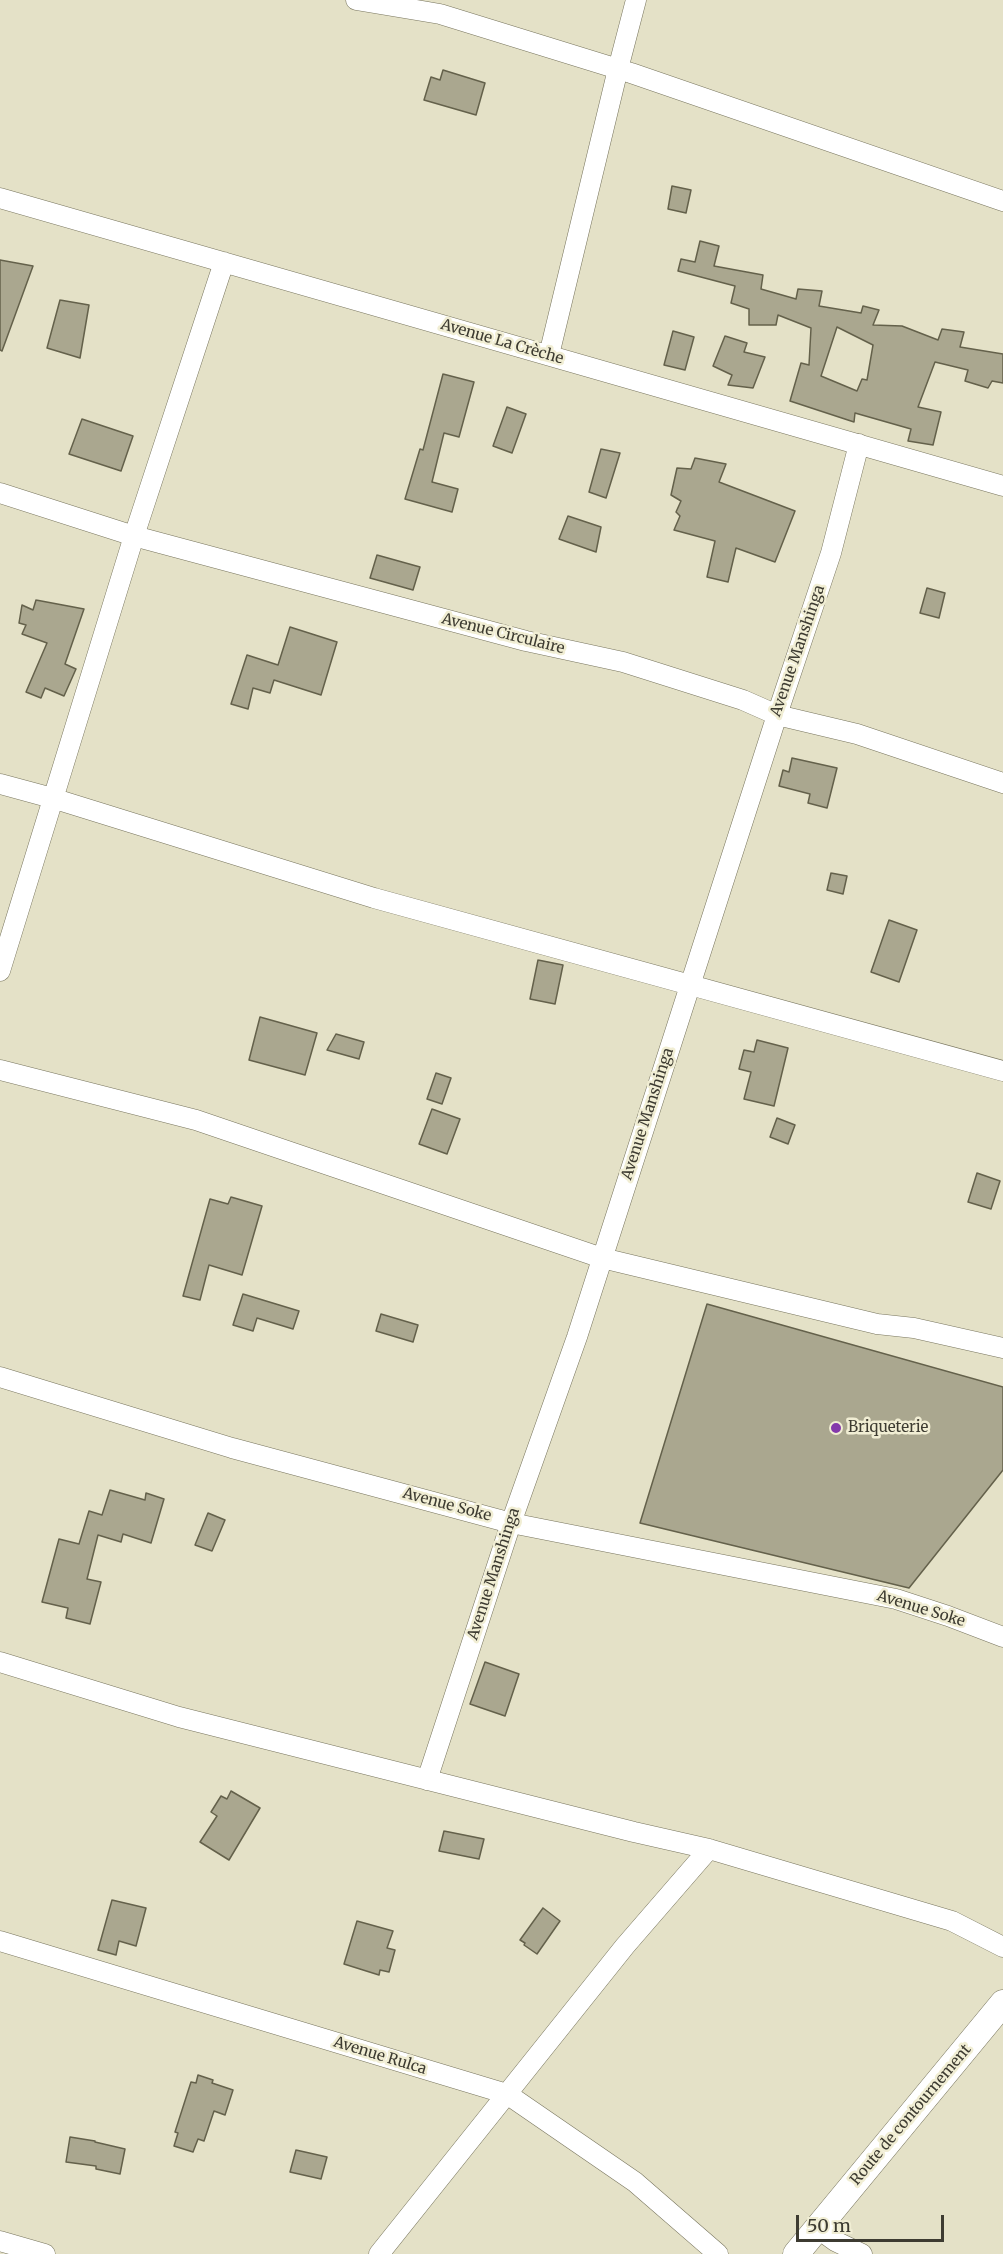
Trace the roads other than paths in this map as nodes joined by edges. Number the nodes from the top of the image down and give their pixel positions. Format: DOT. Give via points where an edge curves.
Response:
graph roads {
  1 [pos="356,0"];
  2 [pos="636,0"];
  3 [pos="618,69"];
  4 [pos="0,198"];
  5 [pos="1003,201"];
  6 [pos="224,262"];
  7 [pos="549,355"];
  8 [pos="860,444"];
  9 [pos="1003,485"];
  10 [pos="0,493"];
  11 [pos="134,536"];
  12 [pos="777,715"];
  13 [pos="1003,783"];
  14 [pos="0,784"];
  15 [pos="52,798"];
  16 [pos="0,971"];
  17 [pos="690,986"];
  18 [pos="0,1070"];
  19 [pos="1003,1071"];
  20 [pos="602,1258"];
  21 [pos="1003,1348"];
  22 [pos="0,1377"];
  23 [pos="511,1522"];
  24 [pos="1003,1637"];
  25 [pos="0,1662"];
  26 [pos="427,1780"];
  27 [pos="709,1849"];
  28 [pos="0,1941"];
  29 [pos="1003,1947"];
  30 [pos="1003,2003"];
  31 [pos="507,2094"];
  32 [pos="817,2228"];
  33 [pos="0,2241"];
  34 [pos="45,2254"];
  35 [pos="379,2254"];
  36 [pos="718,2254"];
  37 [pos="796,2254"];
  38 [pos="862,2254"];
  1 -- 3 [label="street" via="440,14"];
  2 -- 3 [label="street"];
  3 -- 5 [label="street"];
  3 -- 7 [label="street"];
  4 -- 6 [label="street, Avenue La Crèche"];
  6 -- 7 [label="street, Avenue La Crèche"];
  6 -- 11 [label="street"];
  7 -- 8 [label="street, Avenue La Crèche"];
  8 -- 9 [label="street, Avenue La Crèche"];
  8 -- 12 [label="street, Avenue Manshinga" via="831,553"];
  10 -- 11 [label="street, Avenue Circulaire"];
  11 -- 12 [label="street, Avenue Circulaire" via="526,641 623,662 743,700"];
  11 -- 15 [label="street"];
  12 -- 13 [label="street, Avenue Circulaire" via="856,734"];
  12 -- 17 [label="street, Avenue Manshinga"];
  14 -- 15 [label="street"];
  15 -- 16 [label="street"];
  15 -- 17 [label="street" via="374,898"];
  17 -- 19 [label="street"];
  17 -- 20 [label="street, Avenue Manshinga"];
  18 -- 20 [label="street" via="196,1120"];
  20 -- 21 [label="street" via="877,1324"];
  20 -- 23 [label="street, Avenue Manshinga"];
  22 -- 23 [label="street, Avenue Soke" via="232,1449"];
  23 -- 24 [label="street, Avenue Soke" via="896,1599"];
  23 -- 26 [label="street, Avenue Manshinga"];
  25 -- 26 [label="street" via="179,1717"];
  26 -- 27 [label="street"];
  27 -- 29 [label="street" via="952,1921"];
  27 -- 31 [label="street" via="625,1946"];
  28 -- 31 [label="street, Avenue Rulca"];
  30 -- 32 [label="street, Route de contournement"];
  31 -- 35 [label="street"];
  31 -- 36 [label="street, Avenue Rulca" via="635,2182"];
  32 -- 37 [label="street, Route de contournement"];
  32 -- 38 [label="street"];
  33 -- 34 [label="street"];
}
